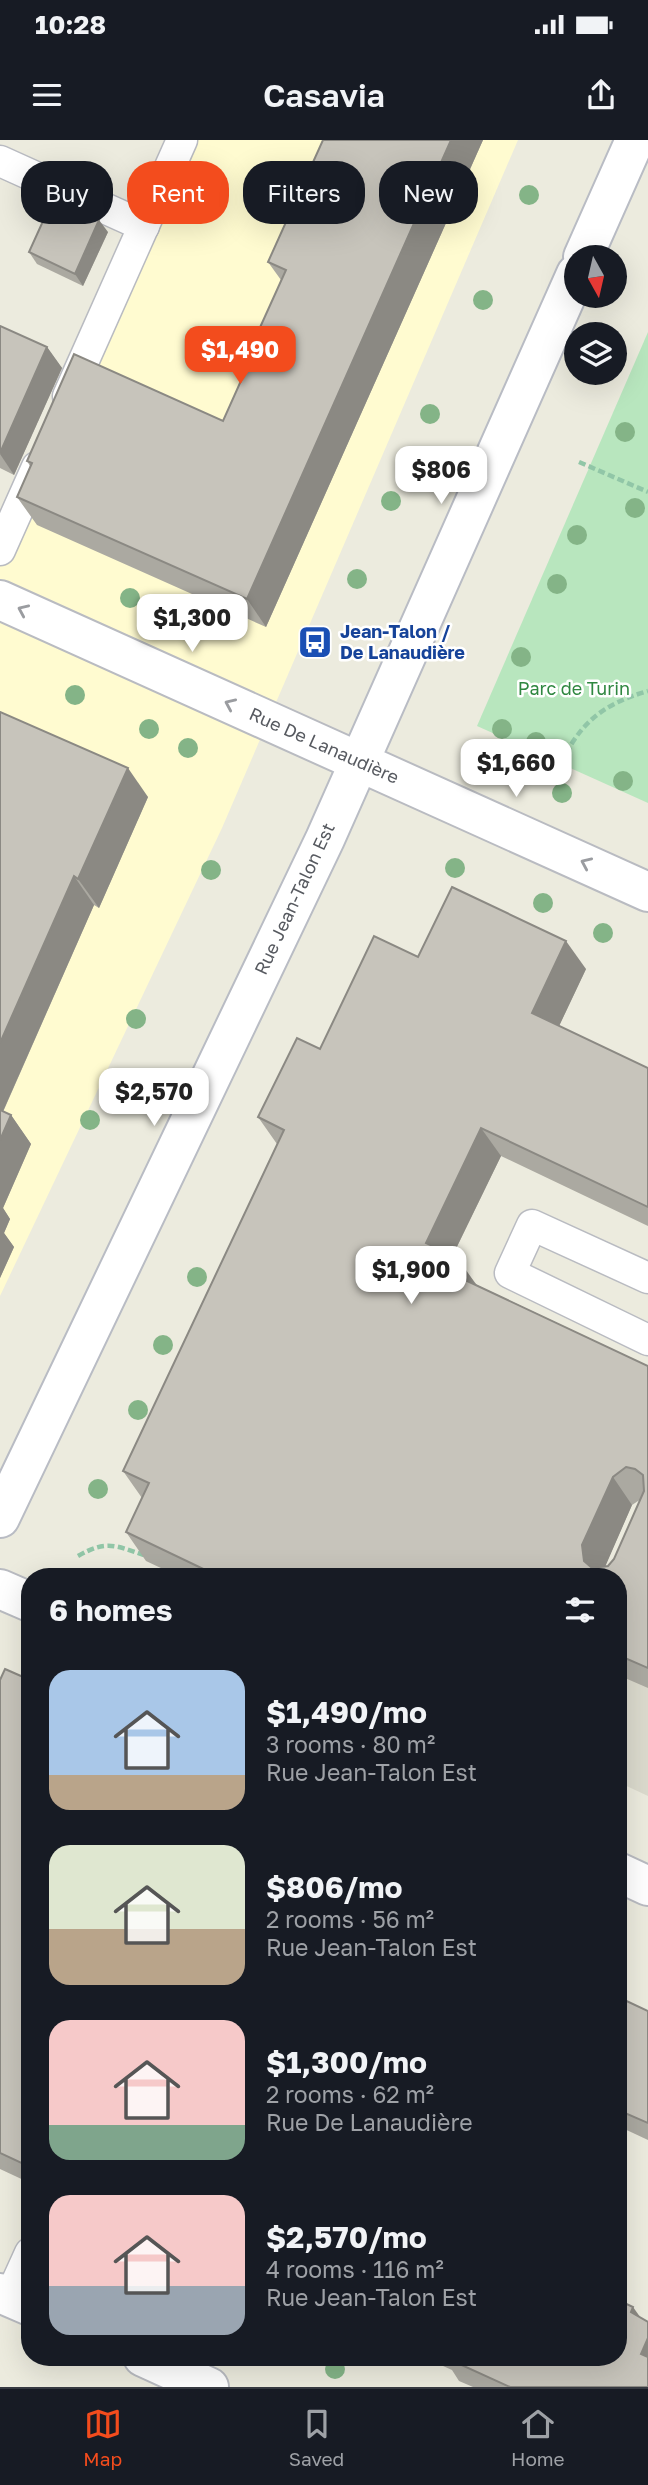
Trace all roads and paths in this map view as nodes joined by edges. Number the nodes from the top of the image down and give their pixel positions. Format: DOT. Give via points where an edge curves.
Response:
graph roads {
  1 [pos="182,140"];
  2 [pos="635,140"];
  3 [pos="0,161"];
  4 [pos="144,226"];
  5 [pos="588,245"];
  6 [pos="564,301"];
  7 [pos="579,462"];
  8 [pos="648,492"];
  9 [pos="0,550"];
  10 [pos="0,600"];
  11 [pos="648,691"];
  12 [pos="359,762"];
  13 [pos="557,772"];
  14 [pos="648,892"];
  15 [pos="648,1278"];
  16 [pos="648,1340"];
  17 [pos="0,1518"];
  18 [pos="78,1556"];
  19 [pos="148,1556"];
  20 [pos="0,1588"];
  21 [pos="21,1598"];
  22 [pos="627,1876"];
  23 [pos="648,1886"];
  24 [pos="21,2277"];
  25 [pos="13,2299"];
  26 [pos="163,2366"];
  27 [pos="209,2387"];
  1 -- 4 [label="lane"];
  2 -- 5 [label="main road"];
  3 -- 4 [label="lane"];
  4 -- 9 [label="lane"];
  6 -- 12 [label="main road, Rue Jean-Talon Est"];
  7 -- 8 [label="path"];
  12 -- 10 [label="main road, Rue De Lanaudière, one-way"];
  11 -- 13 [label="path" via="608,706 590,720 573,739"];
  14 -- 12 [label="main road, Rue De Lanaudière, one-way"];
  12 -- 17 [label="main road, Rue Jean-Talon Est"];
  15 -- 16 [label="lane" via="532,1225 510,1273"];
  18 -- 19 [label="path" via="102,1545 114,1545"];
  20 -- 21 [label="main road"];
  22 -- 23 [label="main road"];
  24 -- 25 [label="lane"];
  26 -- 27 [label="main road"];
}
